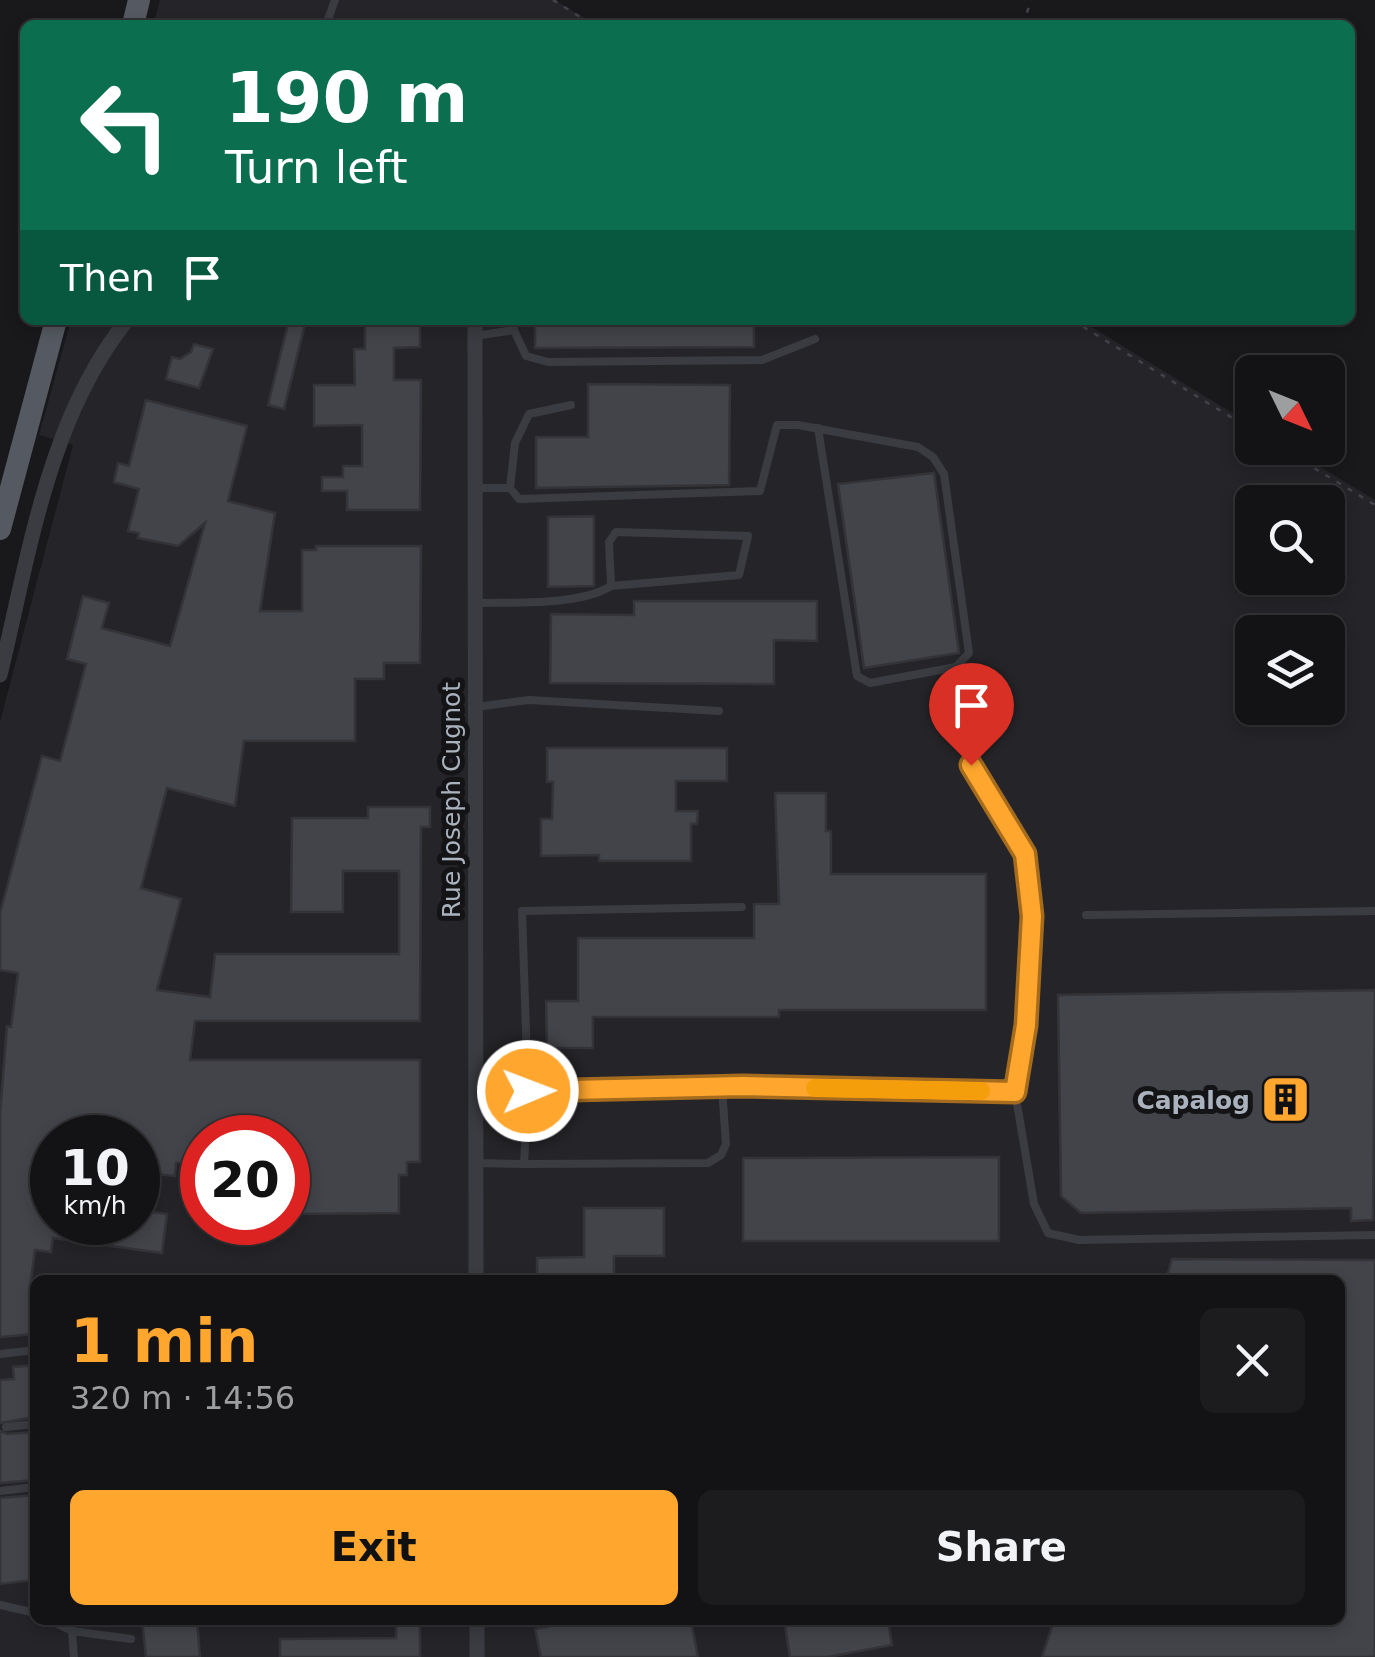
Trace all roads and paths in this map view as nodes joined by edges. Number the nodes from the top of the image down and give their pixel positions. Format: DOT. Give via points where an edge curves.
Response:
graph roads {
  1 [pos="552,0"];
  2 [pos="585,20"];
  3 [pos="55,325"];
  4 [pos="123,325"];
  5 [pos="514,325"];
  6 [pos="1080,325"];
  7 [pos="475,328"];
  8 [pos="816,339"];
  9 [pos="571,405"];
  10 [pos="1235,420"];
  11 [pos="818,428"];
  12 [pos="1309,465"];
  13 [pos="475,488"];
  14 [pos="510,488"];
  15 [pos="1375,505"];
  16 [pos="0,529"];
  17 [pos="612,586"];
  18 [pos="475,603"];
  19 [pos="0,675"];
  20 [pos="476,707"];
  21 [pos="719,711"];
  22 [pos="971,765"];
  23 [pos="742,907"];
  24 [pos="1375,911"];
  25 [pos="1086,915"];
  26 [pos="722,1088"];
  27 [pos="528,1091"];
  28 [pos="1015,1092"];
  29 [pos="476,1164"];
  30 [pos="524,1164"];
  31 [pos="1375,1235"];
  32 [pos="476,1275"];
  33 [pos="30,1351"];
  34 [pos="0,1354"];
  35 [pos="30,1425"];
  36 [pos="6,1427"];
  37 [pos="30,1488"];
  38 [pos="0,1492"];
  39 [pos="0,1605"];
  40 [pos="30,1612"];
  41 [pos="59,1625"];
  42 [pos="477,1625"];
  43 [pos="72,1632"];
  44 [pos="131,1639"];
  45 [pos="74,1657"];
  46 [pos="477,1657"];
  1 -- 2 [label="path"];
  3 -- 16 [label="main road"];
  4 -- 19 [label="street" via="72,411"];
  5 -- 7 [label="lane"];
  5 -- 8 [label="lane" via="526,356 548,362 762,360"];
  6 -- 10 [label="path"];
  7 -- 13 [label="street, Rue Joseph Cugnot"];
  9 -- 14 [label="lane" via="529,414 516,442"];
  11 -- 11 [label="lane" via="857,676 870,683 956,667 968,653 942,468 918,446"];
  11 -- 14 [label="lane" via="777,425 760,491 519,499"];
  12 -- 15 [label="path"];
  13 -- 14 [label="lane"];
  13 -- 18 [label="street, Rue Joseph Cugnot"];
  17 -- 17 [label="lane" via="739,575 748,536 616,532 609,542"];
  17 -- 18 [label="lane" via="572,598"];
  18 -- 20 [label="street, Rue Joseph Cugnot"];
  20 -- 21 [label="lane" via="529,700"];
  20 -- 29 [label="street, Rue Joseph Cugnot"];
  22 -- 28 [label="lane" via="1025,854 1032,916"];
  23 -- 27 [label="lane" via="522,911"];
  24 -- 25 [label="lane"];
  26 -- 27 [label="lane"];
  26 -- 28 [label="lane"];
  26 -- 30 [label="lane" via="726,1144 708,1164"];
  27 -- 30 [label="lane"];
  28 -- 31 [label="lane" via="1034,1204 1048,1233 1079,1240"];
  29 -- 30 [label="lane"];
  29 -- 32 [label="street, Rue Joseph Cugnot"];
  33 -- 34 [label="lane"];
  35 -- 36 [label="lane"];
  37 -- 38 [label="lane"];
  39 -- 40 [label="lane"];
  41 -- 43 [label="lane"];
  42 -- 46 [label="street"];
  43 -- 44 [label="lane"];
  43 -- 45 [label="lane"];
}
